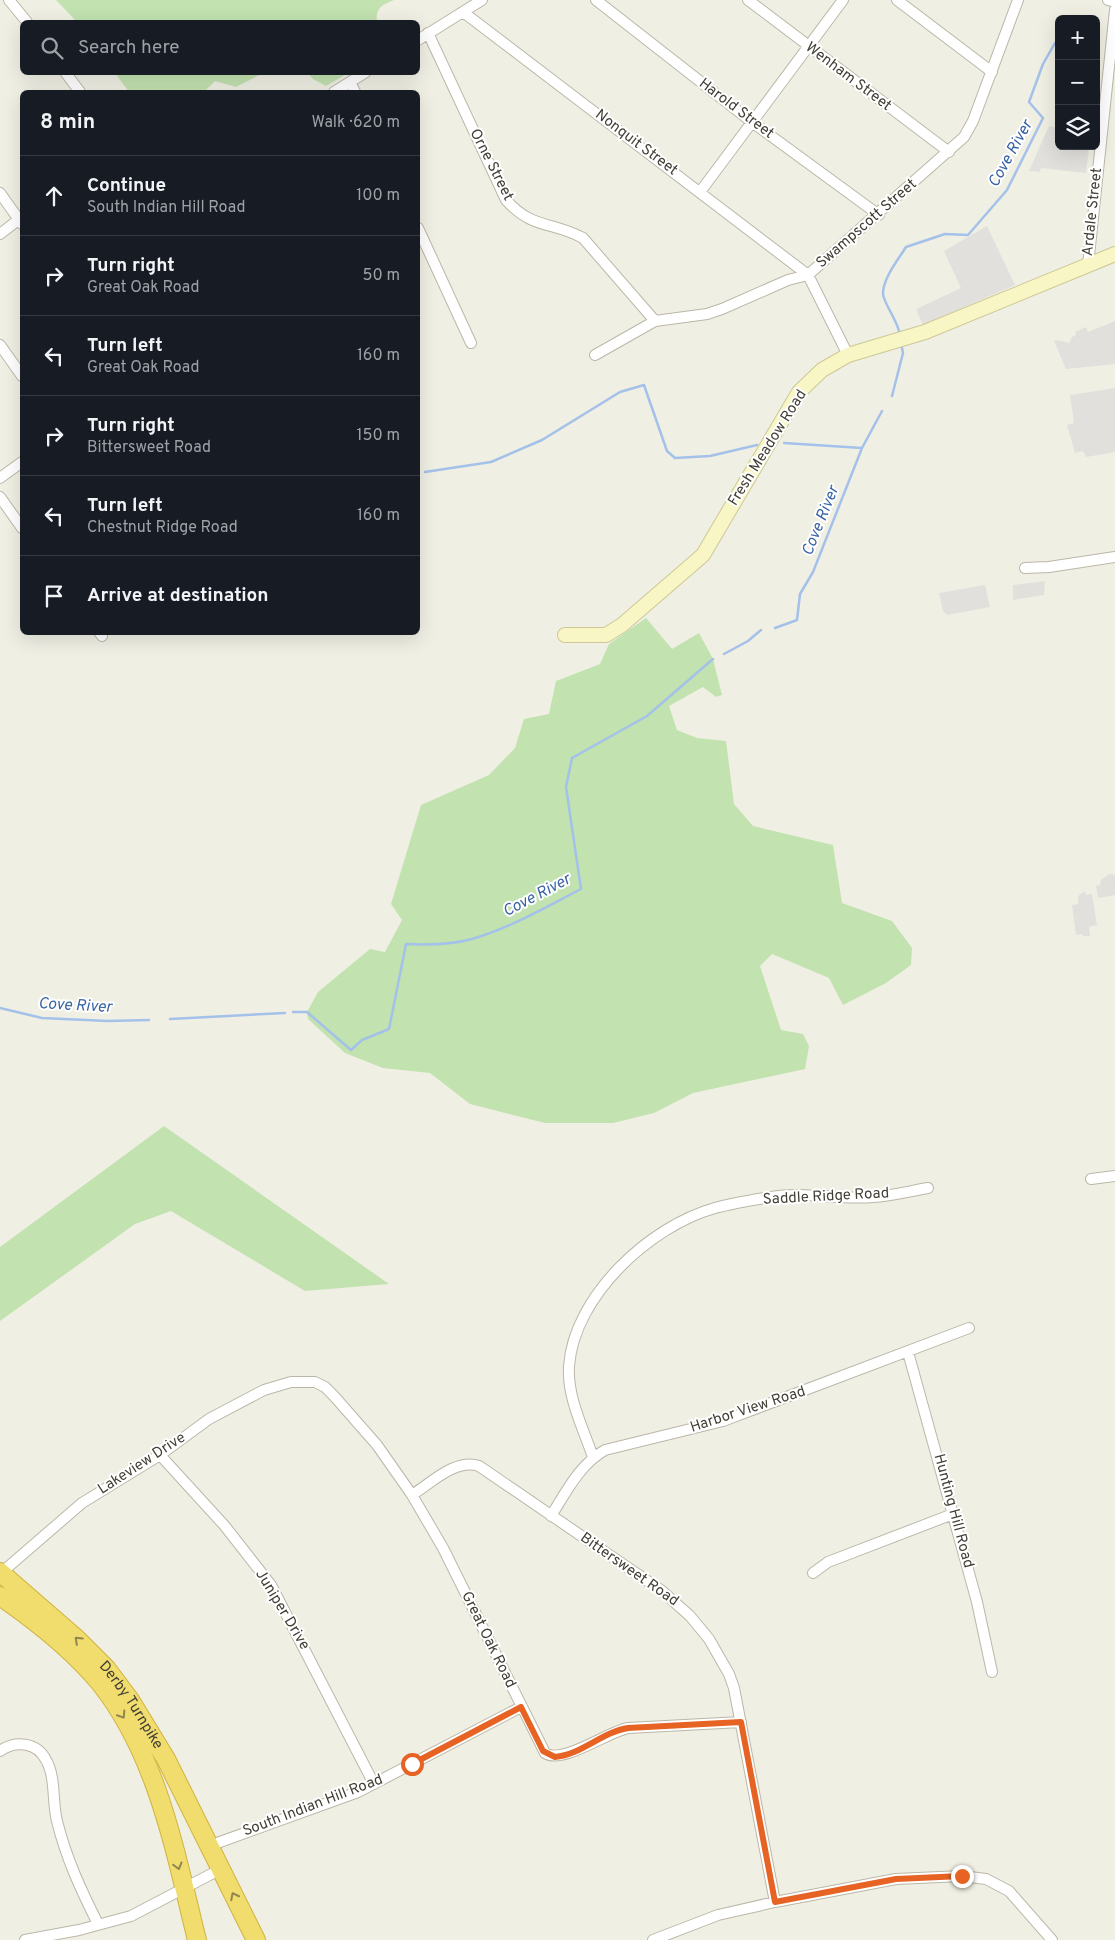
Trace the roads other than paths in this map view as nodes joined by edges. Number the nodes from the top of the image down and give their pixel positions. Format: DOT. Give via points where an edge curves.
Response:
graph roads {
  1 [pos="9,0"];
  2 [pos="482,0"];
  3 [pos="596,0"];
  4 [pos="748,0"];
  5 [pos="843,0"];
  6 [pos="897,0"];
  7 [pos="1018,0"];
  8 [pos="1108,0"];
  9 [pos="1115,2"];
  10 [pos="1115,10"];
  11 [pos="463,12"];
  12 [pos="25,20"];
  13 [pos="428,33"];
  14 [pos="420,39"];
  15 [pos="808,46"];
  16 [pos="992,72"];
  17 [pos="67,75"];
  18 [pos="361,75"];
  19 [pos="350,82"];
  20 [pos="78,90"];
  21 [pos="337,90"];
  22 [pos="354,90"];
  23 [pos="752,122"];
  24 [pos="949,152"];
  25 [pos="700,192"];
  26 [pos="0,193"];
  27 [pos="879,215"];
  28 [pos="20,219"];
  29 [pos="20,221"];
  30 [pos="420,232"];
  31 [pos="0,234"];
  32 [pos="1115,254"];
  33 [pos="1088,265"];
  34 [pos="808,275"];
  35 [pos="655,321"];
  36 [pos="470,343"];
  37 [pos="0,345"];
  38 [pos="596,355"];
  39 [pos="848,355"];
  40 [pos="20,373"];
  41 [pos="20,463"];
  42 [pos="0,478"];
  43 [pos="0,497"];
  44 [pos="20,525"];
  45 [pos="1115,556"];
  46 [pos="1025,568"];
  47 [pos="565,635"];
  48 [pos="1115,1176"];
  49 [pos="1091,1179"];
  50 [pos="928,1188"];
  51 [pos="969,1328"];
  52 [pos="908,1352"];
  53 [pos="299,1381"];
  54 [pos="160,1455"];
  55 [pos="593,1457"];
  56 [pos="412,1495"];
  57 [pos="954,1514"];
  58 [pos="551,1516"];
  59 [pos="0,1572"];
  60 [pos="814,1573"];
  61 [pos="0,1596"];
  62 [pos="992,1672"];
  63 [pos="521,1707"];
  64 [pos="741,1722"];
  65 [pos="0,1751"];
  66 [pos="374,1784"];
  67 [pos="209,1846"];
  68 [pos="221,1869"];
  69 [pos="184,1888"];
  70 [pos="775,1902"];
  71 [pos="98,1924"];
  72 [pos="25,1940"];
  73 [pos="197,1940"];
  74 [pos="256,1940"];
  75 [pos="653,1940"];
  76 [pos="1052,1940"];
  1 -- 12 [label="street"];
  2 -- 11 [label="street"];
  3 -- 23 [label="street, Harold Street"];
  4 -- 15 [label="street, Wenham Street"];
  5 -- 15 [label="street"];
  6 -- 16 [label="street"];
  7 -- 16 [label="street, Swampscott Street"];
  8 -- 9 [label="street"];
  10 -- 33 [label="street, Ardale Street"];
  11 -- 13 [label="street"];
  11 -- 25 [label="street, Nonquit Street"];
  13 -- 14 [label="street"];
  13 -- 35 [label="street, Orne Street" via="506,200 525,218 537,224 570,231 583,238"];
  15 -- 23 [label="street"];
  15 -- 24 [label="street, Wenham Street"];
  16 -- 24 [label="street, Swampscott Street" via="969,129"];
  17 -- 20 [label="street"];
  18 -- 19 [label="street"];
  19 -- 21 [label="street"];
  19 -- 22 [label="street"];
  23 -- 25 [label="street"];
  23 -- 27 [label="street, Harold Street"];
  24 -- 27 [label="street, Swampscott Street"];
  25 -- 34 [label="street, Nonquit Street"];
  26 -- 28 [label="street"];
  27 -- 34 [label="street, Swampscott Street"];
  29 -- 31 [label="street"];
  30 -- 36 [label="street"];
  32 -- 33 [label="street, Fresh Meadow Road"];
  33 -- 39 [label="street, Fresh Meadow Road" via="925,332"];
  34 -- 35 [label="street, Swampscott Street" via="788,280 715,312"];
  34 -- 39 [label="street"];
  35 -- 38 [label="street, Swampscott Street"];
  37 -- 40 [label="street"];
  39 -- 47 [label="street, Fresh Meadow Road" via="822,370 800,392 703,555 692,566 606,635"];
  41 -- 42 [label="street"];
  43 -- 44 [label="street"];
  45 -- 46 [label="street"];
  48 -- 49 [label="street"];
  50 -- 55 [label="street, Saddle Ridge Road" via="872,1197 773,1196 714,1208 650,1240 613,1274 591,1304 574,1336 569,1367 572,1397"];
  51 -- 52 [label="street, Harbor View Road"];
  52 -- 55 [label="street, Harbor View Road" via="723,1421 605,1450"];
  52 -- 57 [label="street, Hunting Hill Road"];
  53 -- 54 [label="street, Lakeview Drive" via="250,1396 209,1419"];
  53 -- 56 [label="street, Great Oak Road" via="315,1382 330,1391 377,1445"];
  54 -- 59 [label="street, Lakeview Drive" via="82,1503"];
  54 -- 66 [label="street, Juniper Drive" via="224,1525 271,1585"];
  55 -- 58 [label="street"];
  56 -- 58 [label="street, Bittersweet Road" via="450,1470 474,1464"];
  56 -- 63 [label="street, Great Oak Road" via="443,1548"];
  57 -- 60 [label="street" via="828,1562"];
  57 -- 62 [label="street, Hunting Hill Road"];
  58 -- 64 [label="street, Bittersweet Road" via="662,1590 690,1616 709,1639 729,1674"];
  67 -- 59 [label="highway, Derby Turnpike, one-way" via="148,1727 106,1668"];
  61 -- 69 [label="highway, Derby Turnpike, one-way" via="63,1645 99,1682 126,1722 147,1762"];
  63 -- 64 [label="street, Great Oak Road" via="543,1751 555,1757 610,1732 628,1728"];
  63 -- 66 [label="street, South Indian Hill Road"];
  64 -- 70 [label="street, Bittersweet Road"];
  65 -- 71 [label="street" via="14,1744 24,1744 32,1746 46,1759 56,1819 71,1870"];
  66 -- 67 [label="street, South Indian Hill Road"];
  67 -- 68 [label="highway, Derby Turnpike"];
  68 -- 69 [label="street"];
  74 -- 68 [label="highway, Derby Turnpike, one-way"];
  69 -- 71 [label="street" via="131,1916"];
  69 -- 73 [label="highway, Derby Turnpike"];
  70 -- 75 [label="street" via="718,1915"];
  70 -- 76 [label="street" via="896,1879 978,1878 1009,1891"];
  71 -- 72 [label="street"];
}
